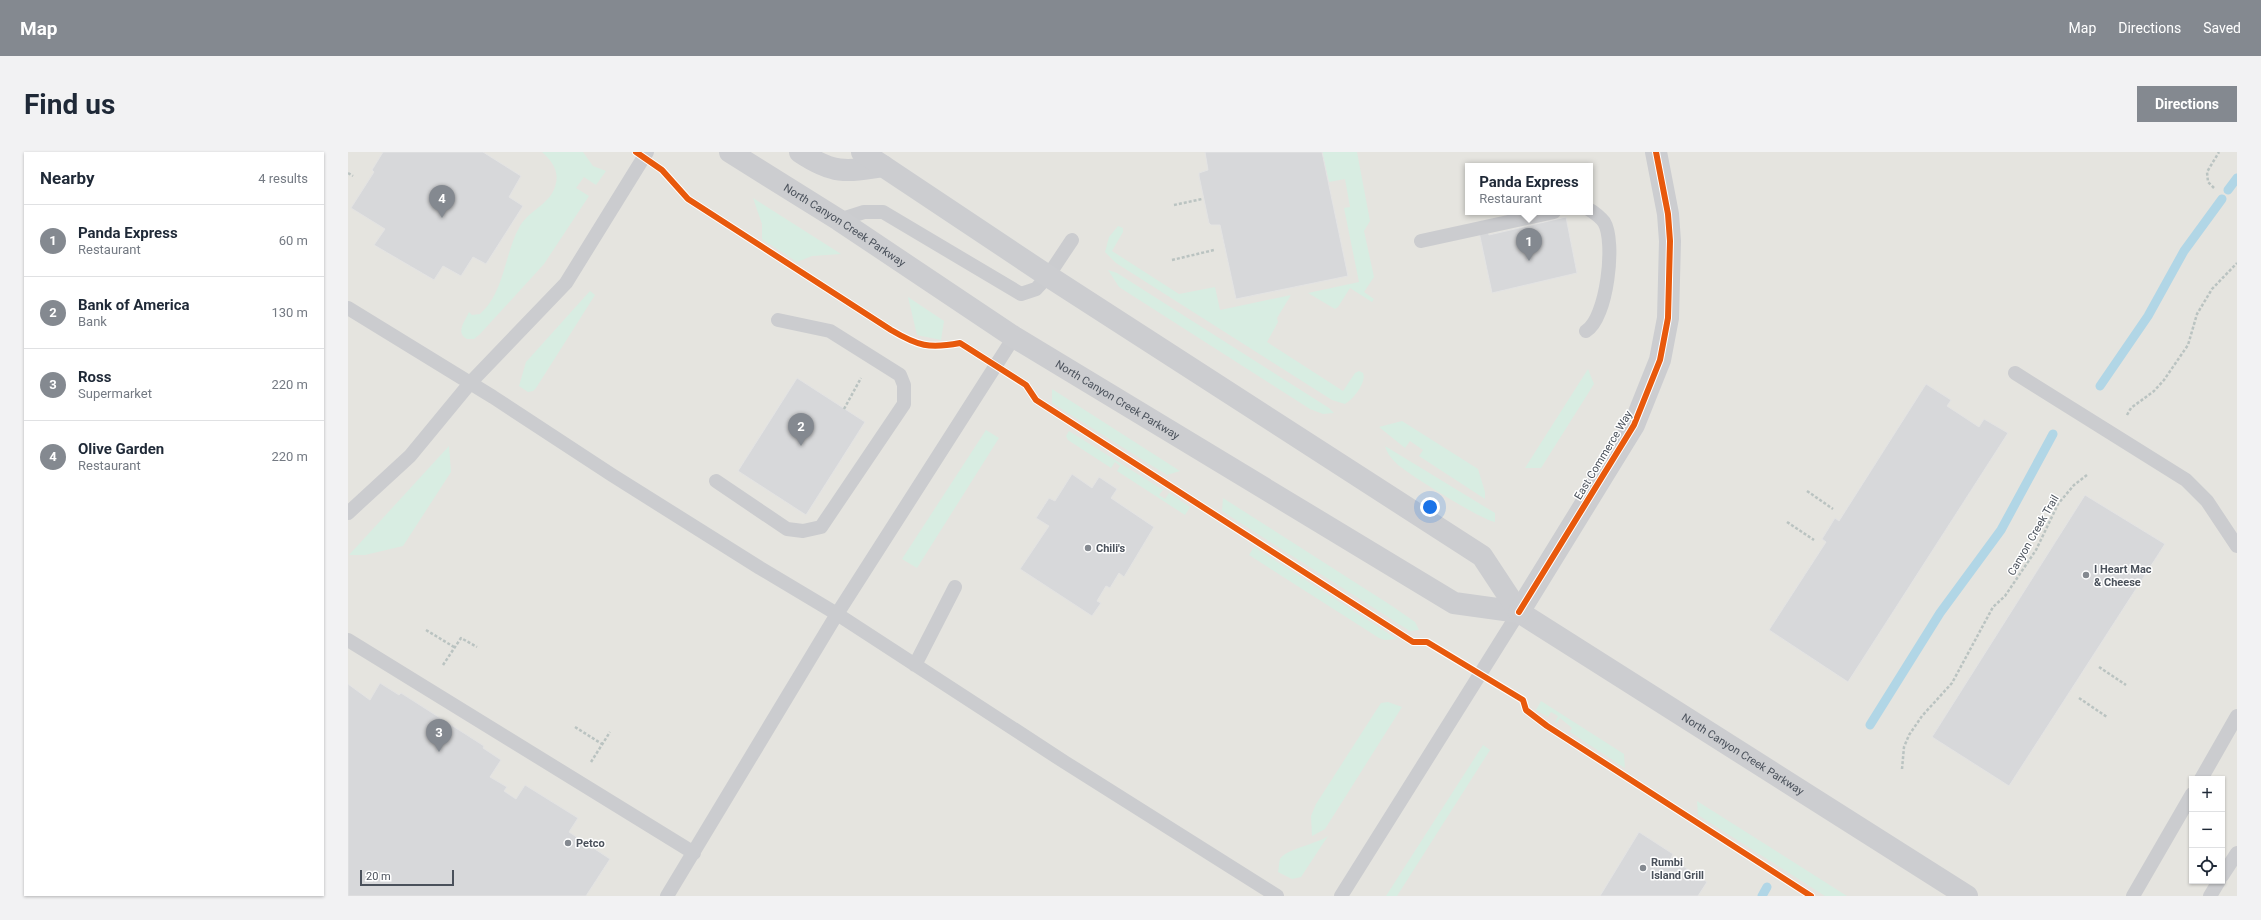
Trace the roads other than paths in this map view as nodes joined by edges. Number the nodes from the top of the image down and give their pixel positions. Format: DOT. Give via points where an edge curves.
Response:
graph roads {
  1 [pos="648,152"];
  2 [pos="730,152"];
  3 [pos="800,152"];
  4 [pos="862,152"];
  5 [pos="1656,152"];
  6 [pos="883,166"];
  7 [pos="1593,213"];
  8 [pos="1540,215"];
  9 [pos="839,220"];
  10 [pos="1072,240"];
  11 [pos="1421,241"];
  12 [pos="1048,276"];
  13 [pos="348,308"];
  14 [pos="778,320"];
  15 [pos="1586,331"];
  16 [pos="1014,337"];
  17 [pos="2015,373"];
  18 [pos="471,382"];
  19 [pos="716,481"];
  20 [pos="348,513"];
  21 [pos="2237,546"];
  22 [pos="955,587"];
  23 [pos="1520,612"];
  24 [pos="837,614"];
  25 [pos="348,640"];
  26 [pos="915,666"];
  27 [pos="2237,716"];
  28 [pos="2203,776"];
  29 [pos="2189,799"];
  30 [pos="694,853"];
  31 [pos="2237,853"];
  32 [pos="2225,871"];
  33 [pos="2217,884"];
  34 [pos="667,896"];
  35 [pos="1277,896"];
  36 [pos="1341,896"];
  37 [pos="1967,896"];
  38 [pos="2133,896"];
  39 [pos="2210,896"];
  1 -- 18 [label="lane" via="566,283"];
  2 -- 9 [label="main road, North Canyon Creek Parkway"];
  3 -- 6 [label="main road" via="836,170"];
  4 -- 6 [label="main road, North Canyon Creek Parkway"];
  5 -- 23 [label="main road, East Commerce Way" via="1668,214 1670,241 1668,318 1660,360 1634,425"];
  6 -- 12 [label="main road, North Canyon Creek Parkway"];
  7 -- 15 [label="lane" via="1604,223 1609,256 1599,316"];
  8 -- 11 [label="lane"];
  9 -- 12 [label="lane" via="864,212 883,212 1021,294 1036,289"];
  9 -- 16 [label="main road, North Canyon Creek Parkway"];
  10 -- 12 [label="lane"];
  12 -- 23 [label="main road, North Canyon Creek Parkway" via="1482,556"];
  13 -- 18 [label="lane"];
  14 -- 19 [label="lane" via="830,331 900,375 904,385 904,404 821,527 803,531 787,529"];
  16 -- 23 [label="main road, North Canyon Creek Parkway" via="1454,603"];
  16 -- 24 [label="lane"];
  17 -- 21 [label="lane" via="2186,480 2207,501"];
  18 -- 20 [label="lane" via="410,456"];
  18 -- 24 [label="lane" via="612,475"];
  22 -- 26 [label="lane"];
  23 -- 36 [label="lane"];
  23 -- 37 [label="main road, North Canyon Creek Parkway"];
  24 -- 26 [label="lane"];
  24 -- 30 [label="lane"];
  25 -- 30 [label="lane"];
  26 -- 35 [label="lane"];
  27 -- 28 [label="lane"];
  29 -- 38 [label="lane"];
  30 -- 34 [label="lane"];
  31 -- 32 [label="lane"];
  33 -- 39 [label="lane"];
}
